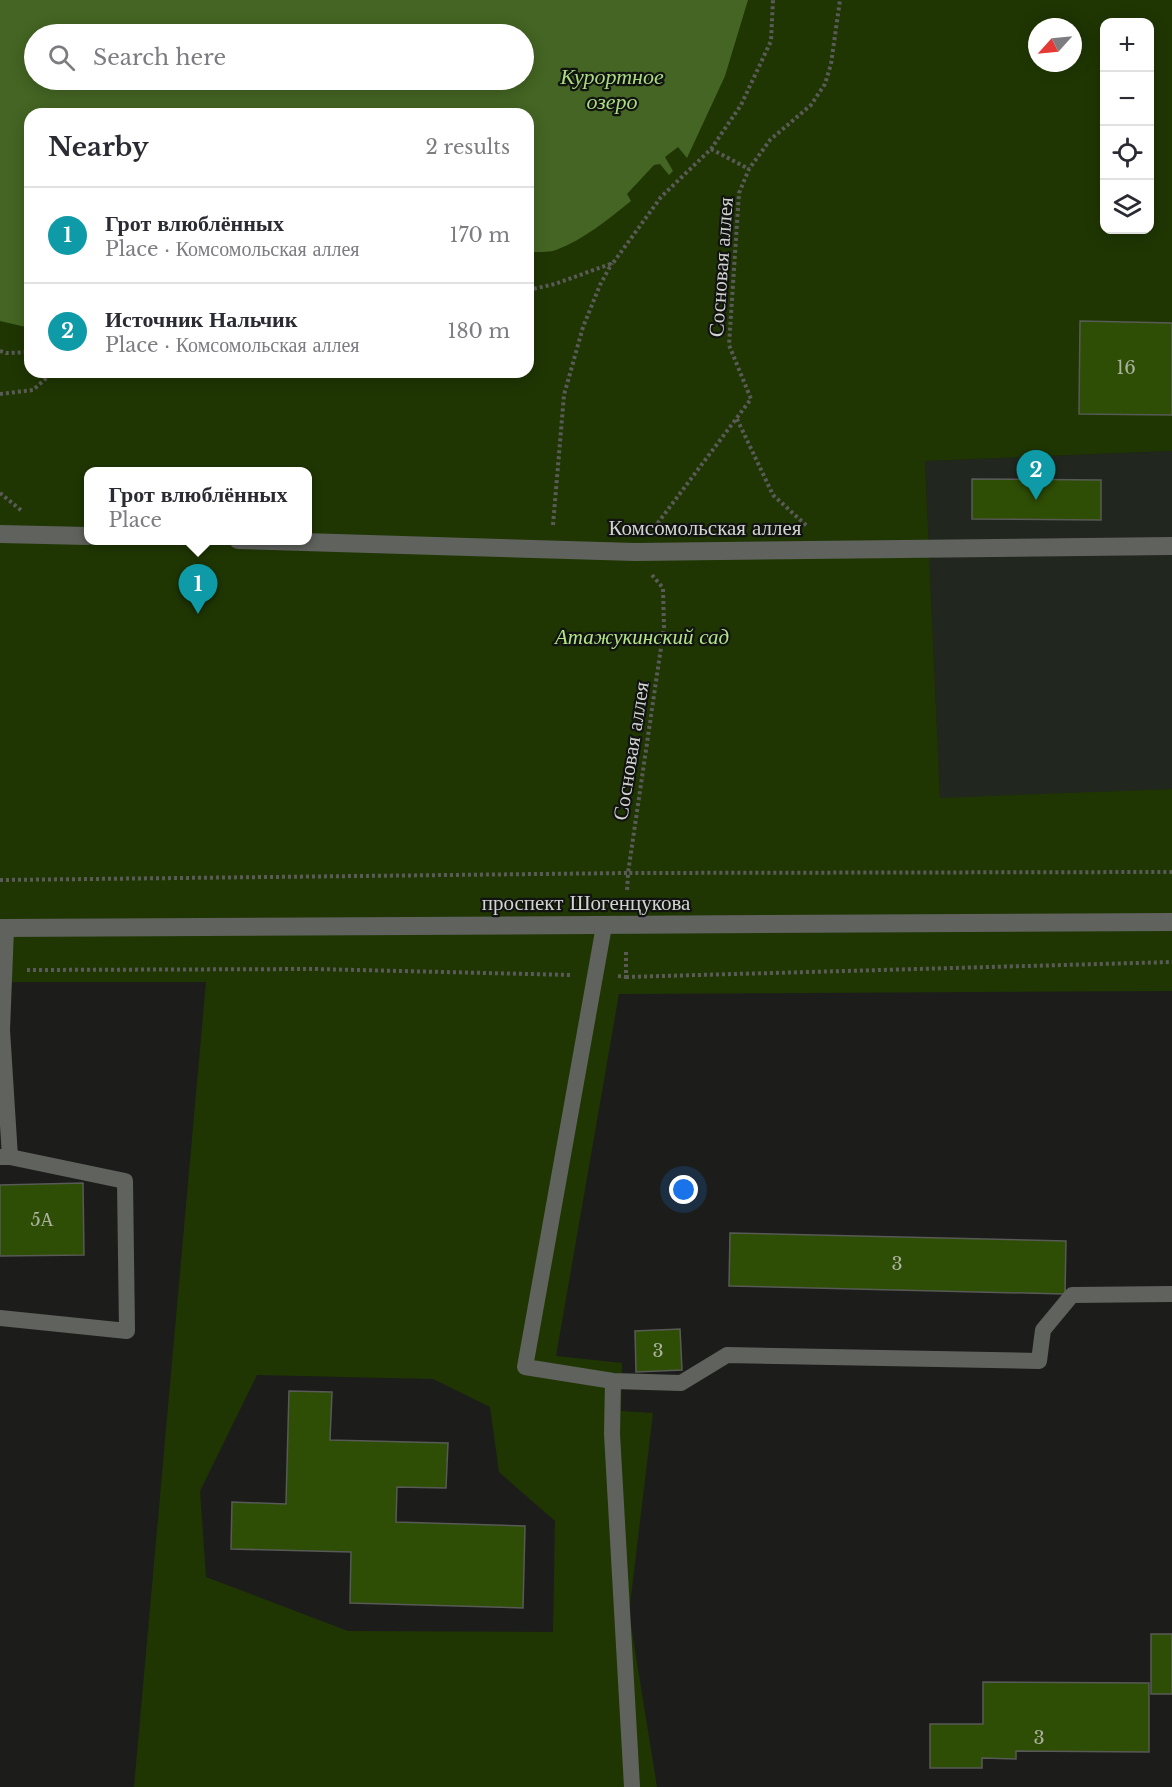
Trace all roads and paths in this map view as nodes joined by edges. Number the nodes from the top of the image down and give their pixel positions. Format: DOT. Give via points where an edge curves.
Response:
graph roads {
  1 [pos="773,0"];
  2 [pos="840,0"];
  3 [pos="711,149"];
  4 [pos="748,169"];
  5 [pos="612,263"];
  6 [pos="534,289"];
  7 [pos="0,351"];
  8 [pos="24,352"];
  9 [pos="46,378"];
  10 [pos="0,394"];
  11 [pos="737,418"];
  12 [pos="0,534"];
  13 [pos="84,537"];
  14 [pos="312,542"];
  15 [pos="1172,546"];
  16 [pos="551,550"];
  17 [pos="832,550"];
  18 [pos="635,552"];
  19 [pos="1172,872"];
  20 [pos="628,873"];
  21 [pos="0,880"];
  22 [pos="627,892"];
  23 [pos="1172,922"];
  24 [pos="604,926"];
  25 [pos="3,928"];
  26 [pos="626,952"];
  27 [pos="1172,962"];
  28 [pos="4,970"];
  29 [pos="595,976"];
  30 [pos="626,977"];
  31 [pos="5,1157"];
  32 [pos="1172,1294"];
  33 [pos="0,1318"];
  34 [pos="613,1381"];
  35 [pos="632,1787"];
  1 -- 3 [label="path" via="771,42 741,105"];
  2 -- 4 [label="path, Сосновая аллея" via="825,84 811,105 770,140"];
  3 -- 4 [label="path"];
  3 -- 5 [label="path" via="661,197"];
  4 -- 11 [label="path, Сосновая аллея" via="739,193 729,345 751,399"];
  5 -- 6 [label="path"];
  5 -- 16 [label="path" via="584,327 564,395"];
  7 -- 8 [label="path"];
  9 -- 10 [label="path" via="33,390"];
  11 -- 17 [label="path" via="773,495"];
  11 -- 18 [label="path, Сосновая аллея"];
  12 -- 13 [label="street"];
  14 -- 16 [label="street, Комсомольская аллея"];
  15 -- 17 [label="street, Комсомольская аллея"];
  16 -- 18 [label="street, Комсомольская аллея"];
  17 -- 18 [label="street, Комсомольская аллея"];
  18 -- 20 [label="path, Сосновая аллея" via="663,588 664,627"];
  19 -- 20 [label="path"];
  20 -- 21 [label="path"];
  20 -- 22 [label="path, Сосновая аллея"];
  23 -- 24 [label="street, проспект Шогенцукова"];
  24 -- 25 [label="street, проспект Шогенцукова"];
  24 -- 29 [label="lane"];
  25 -- 28 [label="lane"];
  26 -- 30 [label="path"];
  27 -- 30 [label="path"];
  28 -- 29 [label="path" via="315,969"];
  28 -- 31 [label="lane"];
  29 -- 30 [label="path"];
  29 -- 34 [label="lane" via="525,1367"];
  31 -- 33 [label="lane" via="125,1181 127,1331"];
  32 -- 34 [label="lane" via="1072,1295 1043,1330 1039,1361 727,1355 681,1383"];
  34 -- 35 [label="lane" via="612,1434"];
}
